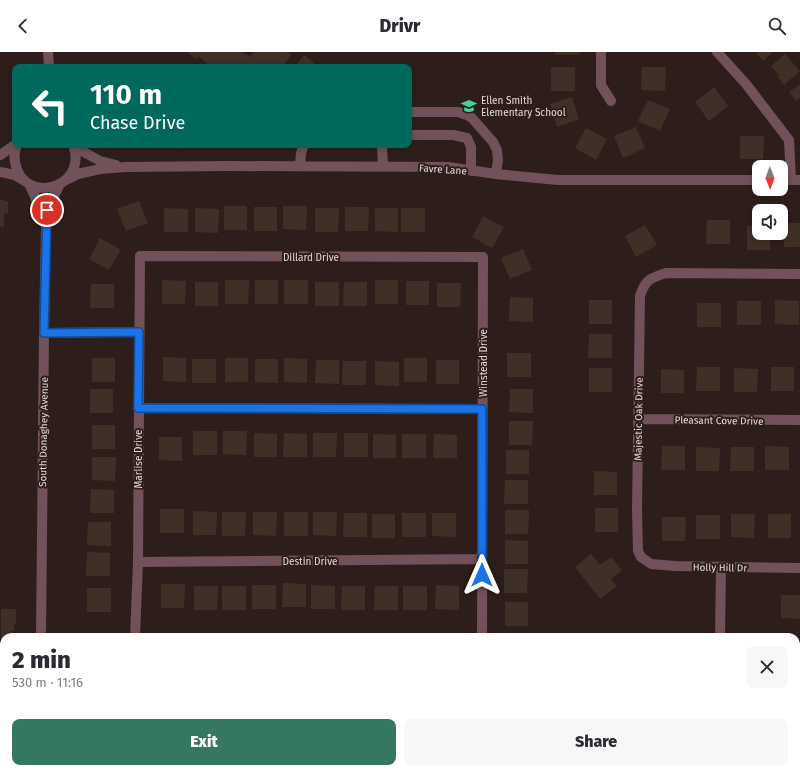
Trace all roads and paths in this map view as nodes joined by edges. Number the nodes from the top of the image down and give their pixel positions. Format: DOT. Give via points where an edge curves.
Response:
graph roads {
  1 [pos="48,52"];
  2 [pos="601,52"];
  3 [pos="717,52"];
  4 [pos="49,64"];
  5 [pos="611,101"];
  6 [pos="412,112"];
  7 [pos="412,135"];
  8 [pos="12,148"];
  9 [pos="15,148"];
  10 [pos="75,148"];
  11 [pos="78,148"];
  12 [pos="303,148"];
  13 [pos="382,148"];
  14 [pos="0,155"];
  15 [pos="300,166"];
  16 [pos="382,166"];
  17 [pos="126,167"];
  18 [pos="471,170"];
  19 [pos="0,172"];
  20 [pos="496,174"];
  21 [pos="752,180"];
  22 [pos="791,180"];
  23 [pos="27,182"];
  24 [pos="62,183"];
  25 [pos="46,228"];
  26 [pos="140,256"];
  27 [pos="483,257"];
  28 [pos="800,274"];
  29 [pos="139,332"];
  30 [pos="44,333"];
  31 [pos="138,408"];
  32 [pos="482,409"];
  33 [pos="638,419"];
  34 [pos="800,420"];
  35 [pos="642,557"];
  36 [pos="482,560"];
  37 [pos="138,562"];
  38 [pos="721,567"];
  39 [pos="800,568"];
  40 [pos="41,633"];
  41 [pos="135,633"];
  42 [pos="482,633"];
  43 [pos="720,633"];
  1 -- 4 [label="street"];
  2 -- 5 [label="street" via="601,85"];
  3 -- 22 [label="street" via="746,84 789,140"];
  6 -- 20 [label="street" via="458,112 472,118 497,150"];
  7 -- 18 [label="street" via="453,135 467,138 471,147"];
  8 -- 14 [label="street"];
  9 -- 23 [label="street, South Donaghey Avenue" via="16,167"];
  10 -- 24 [label="street, South Donaghey Avenue" via="74,167"];
  11 -- 17 [label="street, Favre Lane" via="100,161"];
  12 -- 15 [label="street"];
  13 -- 16 [label="street"];
  15 -- 16 [label="street, Favre Lane"];
  15 -- 17 [label="street, Favre Lane"];
  16 -- 18 [label="street, Favre Lane"];
  17 -- 24 [label="street, Favre Lane" via="78,174"];
  18 -- 20 [label="street, Favre Lane"];
  19 -- 23 [label="street" via="15,175"];
  20 -- 21 [label="street, Favre Lane" via="558,180"];
  23 -- 24 [label="street, Favre Lane" via="39,188 49,188"];
  23 -- 25 [label="street, South Donaghey Avenue"];
  24 -- 25 [label="street, South Donaghey Avenue" via="47,210"];
  25 -- 30 [label="street, South Donaghey Avenue"];
  26 -- 27 [label="street, Dillard Drive"];
  26 -- 29 [label="street, Marlise Drive"];
  27 -- 32 [label="street, Winstead Drive"];
  28 -- 33 [label="street, Majestic Oak Drive" via="666,273 647,281 640,296"];
  29 -- 30 [label="street"];
  29 -- 31 [label="street, Marlise Drive"];
  30 -- 40 [label="street, South Donaghey Avenue"];
  31 -- 32 [label="street"];
  31 -- 37 [label="street, Marlise Drive"];
  32 -- 36 [label="street, Winstead Drive"];
  33 -- 34 [label="street, Pleasant Cove Drive"];
  33 -- 35 [label="street, Majestic Oak Drive" via="637,516 638,550"];
  35 -- 38 [label="street, Holly Hill Dr" via="651,564"];
  36 -- 37 [label="street, Destin Drive"];
  36 -- 42 [label="street, Winstead Drive"];
  37 -- 41 [label="street, Marlise Drive"];
  38 -- 39 [label="street, Holly Hill Dr"];
  38 -- 43 [label="street"];
}
